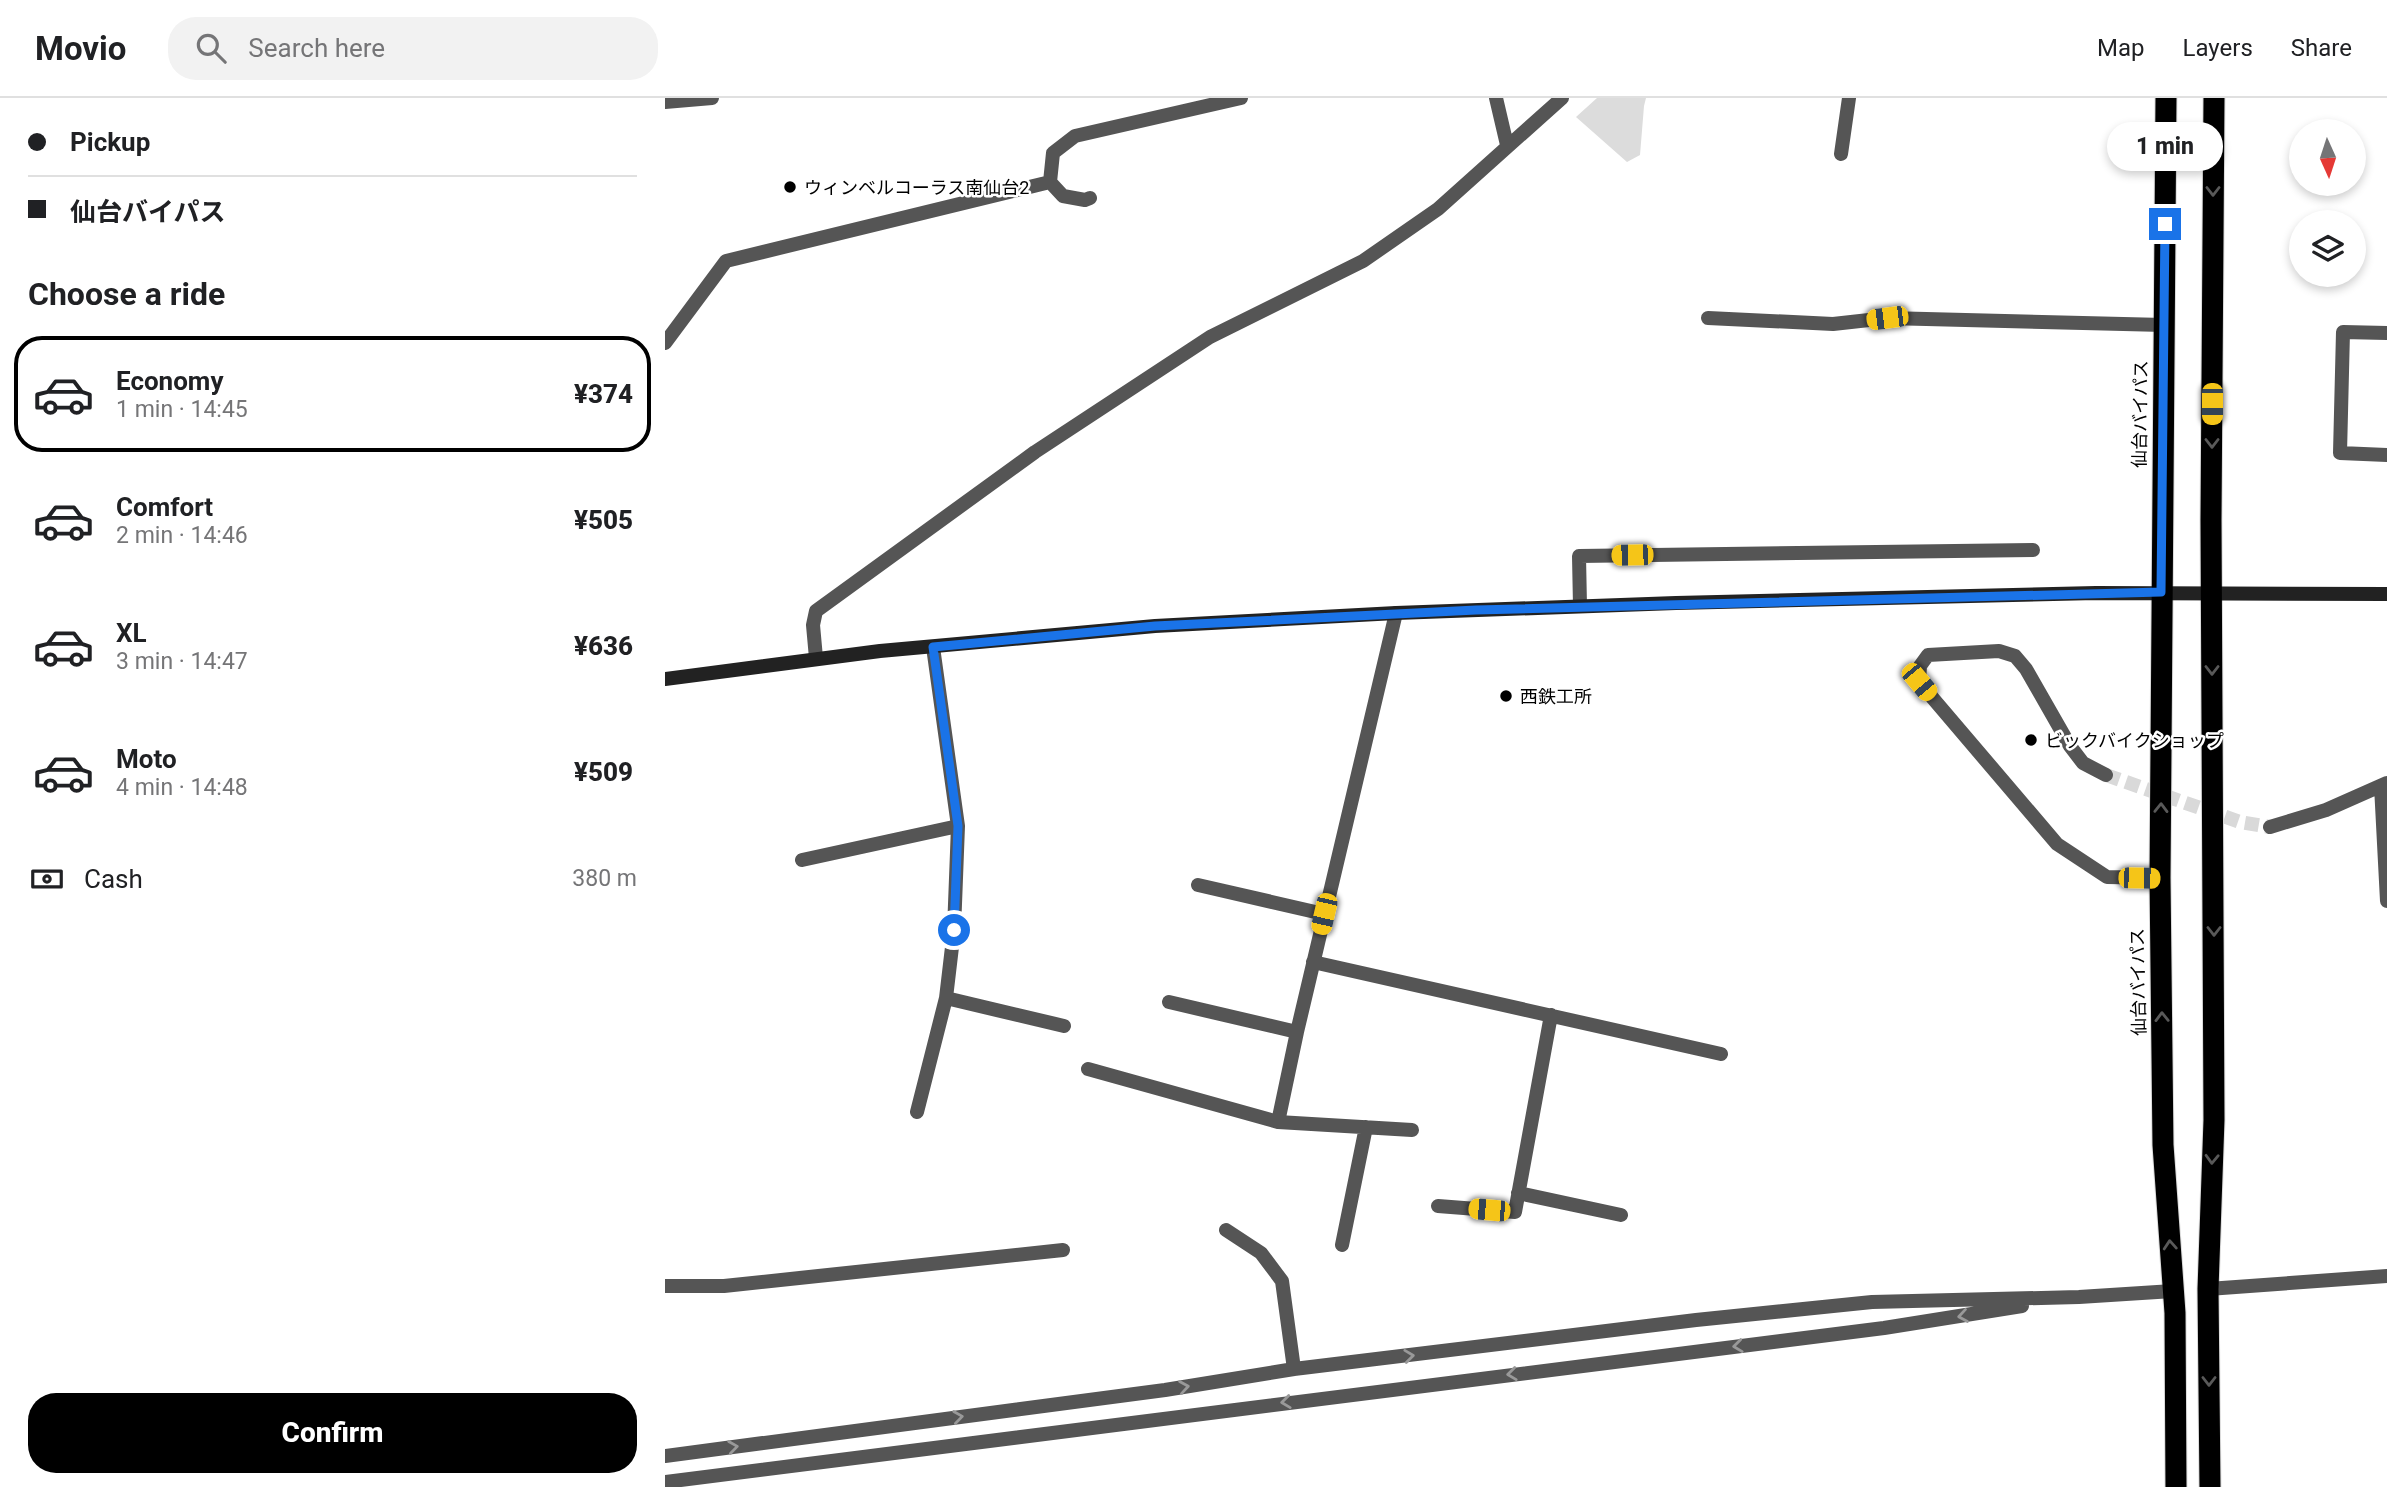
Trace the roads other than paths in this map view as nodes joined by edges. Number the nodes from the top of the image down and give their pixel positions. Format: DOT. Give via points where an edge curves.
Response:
graph roads {
  1 [pos="712,98"];
  2 [pos="1241,98"];
  3 [pos="1496,98"];
  4 [pos="1562,98"];
  5 [pos="1849,98"];
  6 [pos="2166,98"];
  7 [pos="2214,98"];
  8 [pos="665,102"];
  9 [pos="1507,145"];
  10 [pos="1841,154"];
  11 [pos="1050,182"];
  12 [pos="1090,198"];
  13 [pos="1708,318"];
  14 [pos="2164,325"];
  15 [pos="2387,333"];
  16 [pos="665,343"];
  17 [pos="2387,455"];
  18 [pos="2032,550"];
  19 [pos="2161,592"];
  20 [pos="2212,592"];
  21 [pos="2387,594"];
  22 [pos="1580,606"];
  23 [pos="1396,613"];
  24 [pos="933,647"];
  25 [pos="816,658"];
  26 [pos="665,679"];
  27 [pos="2106,775"];
  28 [pos="2384,785"];
  29 [pos="958,826"];
  30 [pos="2270,827"];
  31 [pos="802,860"];
  32 [pos="2160,878"];
  33 [pos="1198,885"];
  34 [pos="2387,901"];
  35 [pos="1324,914"];
  36 [pos="1313,962"];
  37 [pos="946,998"];
  38 [pos="1169,1002"];
  39 [pos="1551,1015"];
  40 [pos="1064,1026"];
  41 [pos="1297,1032"];
  42 [pos="1720,1054"];
  43 [pos="1089,1069"];
  44 [pos="917,1112"];
  45 [pos="1278,1122"];
  46 [pos="1366,1127"];
  47 [pos="1412,1130"];
  48 [pos="1518,1193"];
  49 [pos="1438,1206"];
  50 [pos="1621,1215"];
  51 [pos="1226,1230"];
  52 [pos="1342,1245"];
  53 [pos="1063,1250"];
  54 [pos="2386,1276"];
  55 [pos="665,1286"];
  56 [pos="2208,1289"];
  57 [pos="2079,1297"];
  58 [pos="2174,1302"];
  59 [pos="1294,1369"];
  60 [pos="665,1456"];
  61 [pos="665,1482"];
  62 [pos="2176,1487"];
  63 [pos="2210,1487"];
  1 -- 8 [label="street"];
  2 -- 11 [label="street" via="1075,136 1053,153"];
  3 -- 9 [label="street"];
  4 -- 9 [label="street"];
  5 -- 10 [label="street"];
  6 -- 14 [label="highway, 仙台バイパス"];
  7 -- 20 [label="highway, one-way"];
  9 -- 25 [label="street" via="1438,209 1363,261 1210,337 1035,452 816,611"];
  11 -- 12 [label="street" via="1063,196"];
  11 -- 16 [label="street" via="726,261"];
  13 -- 14 [label="street" via="1833,324 1887,318"];
  14 -- 19 [label="highway, 仙台バイパス"];
  15 -- 17 [label="street" via="2343,332 2340,453"];
  18 -- 22 [label="street" via="1579,555"];
  19 -- 20 [label="street"];
  19 -- 22 [label="street"];
  32 -- 19 [label="highway, 仙台バイパス, one-way"];
  20 -- 21 [label="street"];
  20 -- 56 [label="highway, one-way" via="2214,1120"];
  22 -- 23 [label="street"];
  23 -- 24 [label="street" via="1155,626"];
  23 -- 35 [label="street"];
  24 -- 25 [label="street"];
  24 -- 29 [label="street"];
  25 -- 26 [label="street"];
  27 -- 32 [label="street" via="2083,763 2070,746 2015,656 1999,651 1928,655 1920,666 1919,682 2057,845 2107,877"];
  28 -- 30 [label="street"];
  28 -- 34 [label="street"];
  29 -- 31 [label="street"];
  29 -- 37 [label="street"];
  58 -- 32 [label="highway, 仙台バイパス, one-way" via="2163,1145"];
  33 -- 35 [label="street"];
  35 -- 36 [label="street"];
  36 -- 39 [label="street"];
  36 -- 41 [label="street"];
  37 -- 40 [label="street"];
  37 -- 44 [label="street"];
  38 -- 41 [label="street"];
  39 -- 42 [label="street"];
  39 -- 48 [label="street"];
  41 -- 45 [label="street"];
  43 -- 45 [label="street"];
  45 -- 46 [label="street"];
  46 -- 47 [label="street"];
  46 -- 52 [label="street"];
  48 -- 49 [label="street" via="1515,1212"];
  48 -- 50 [label="street"];
  51 -- 59 [label="street" via="1261,1253 1282,1281"];
  53 -- 55 [label="street" via="724,1286"];
  54 -- 56 [label="street"];
  56 -- 63 [label="highway, one-way"];
  57 -- 58 [label="street"];
  59 -- 57 [label="street, one-way" via="1872,1302"];
  57 -- 61 [label="street, one-way" via="1884,1328"];
  58 -- 62 [label="highway, 仙台バイパス"];
  60 -- 59 [label="street, one-way"];
}
